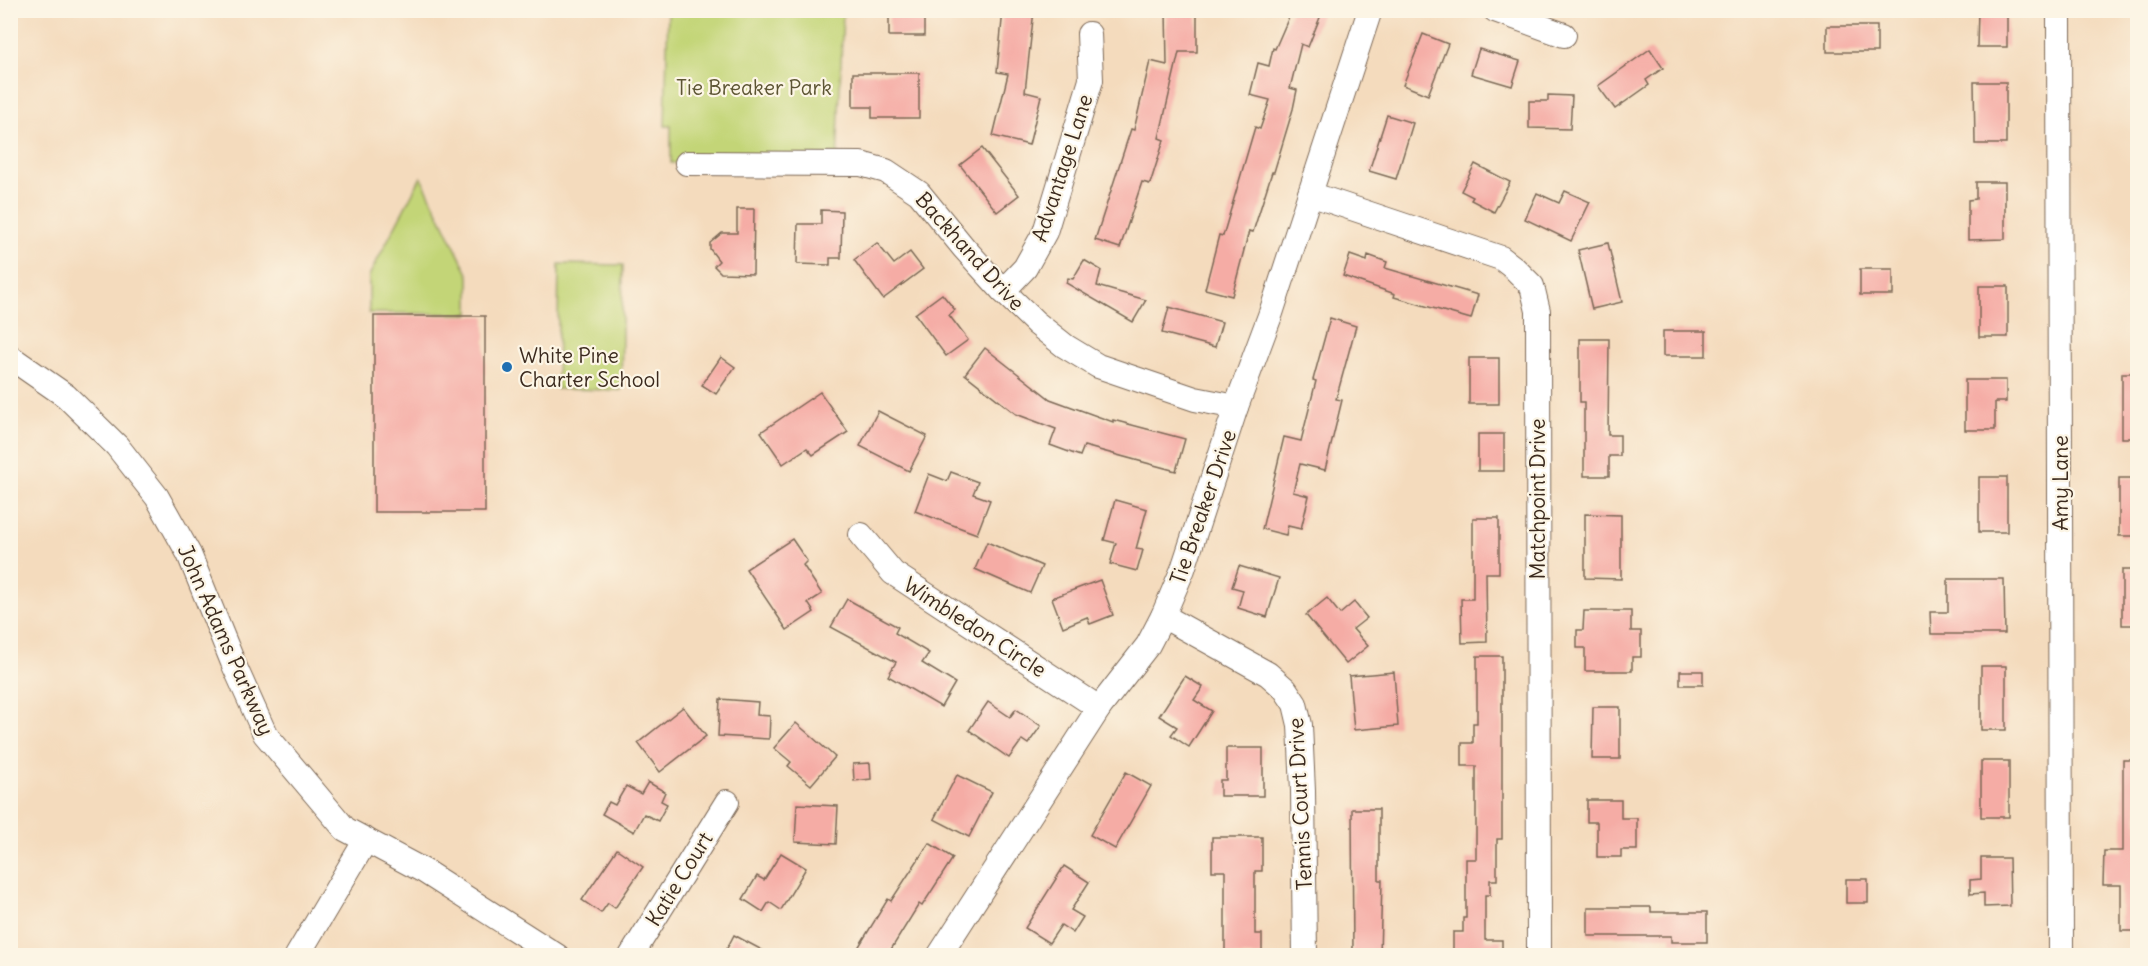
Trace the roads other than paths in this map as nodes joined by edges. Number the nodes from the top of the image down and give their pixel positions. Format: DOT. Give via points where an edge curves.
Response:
graph roads {
  1 [pos="1370,10"];
  2 [pos="1495,10"];
  3 [pos="2060,10"];
  4 [pos="1089,34"];
  5 [pos="1564,35"];
  6 [pos="687,163"];
  7 [pos="1310,194"];
  8 [pos="1003,291"];
  9 [pos="10,357"];
  10 [pos="1236,407"];
  11 [pos="861,536"];
  12 [pos="1163,616"];
  13 [pos="1099,708"];
  14 [pos="727,802"];
  15 [pos="366,840"];
  16 [pos="297,956"];
  17 [pos="556,956"];
  18 [pos="631,956"];
  19 [pos="939,956"];
  20 [pos="1305,956"];
  21 [pos="1539,956"];
  22 [pos="2061,956"];
  1 -- 7 [label="street, Tie Breaker Drive"];
  2 -- 5 [label="street"];
  3 -- 22 [label="street, Amy Lane"];
  4 -- 8 [label="street, Advantage Lane" via="1091,80 1045,232 1025,268"];
  6 -- 8 [label="street, Backhand Drive" via="861,164 886,171 919,193"];
  7 -- 10 [label="street, Tie Breaker Drive"];
  7 -- 21 [label="street, Matchpoint Drive" via="1501,258 1532,286 1538,311"];
  8 -- 10 [label="street, Backhand Drive" via="1065,346 1098,366 1195,399"];
  9 -- 15 [label="street, John Adams Parkway" via="66,396 117,446 157,496 189,554 265,734 345,829"];
  10 -- 12 [label="street, Tie Breaker Drive" via="1183,569"];
  11 -- 13 [label="street, Wimbledon Circle" via="893,573"];
  12 -- 13 [label="street, Tie Breaker Drive" via="1148,645"];
  12 -- 20 [label="street, Tennis Court Drive" via="1268,674 1295,704 1300,725 1303,791"];
  13 -- 19 [label="street, Tie Breaker Drive"];
  14 -- 18 [label="street, Katie Court"];
  15 -- 16 [label="street"];
  15 -- 17 [label="street, John Adams Parkway" via="424,871"];
}
